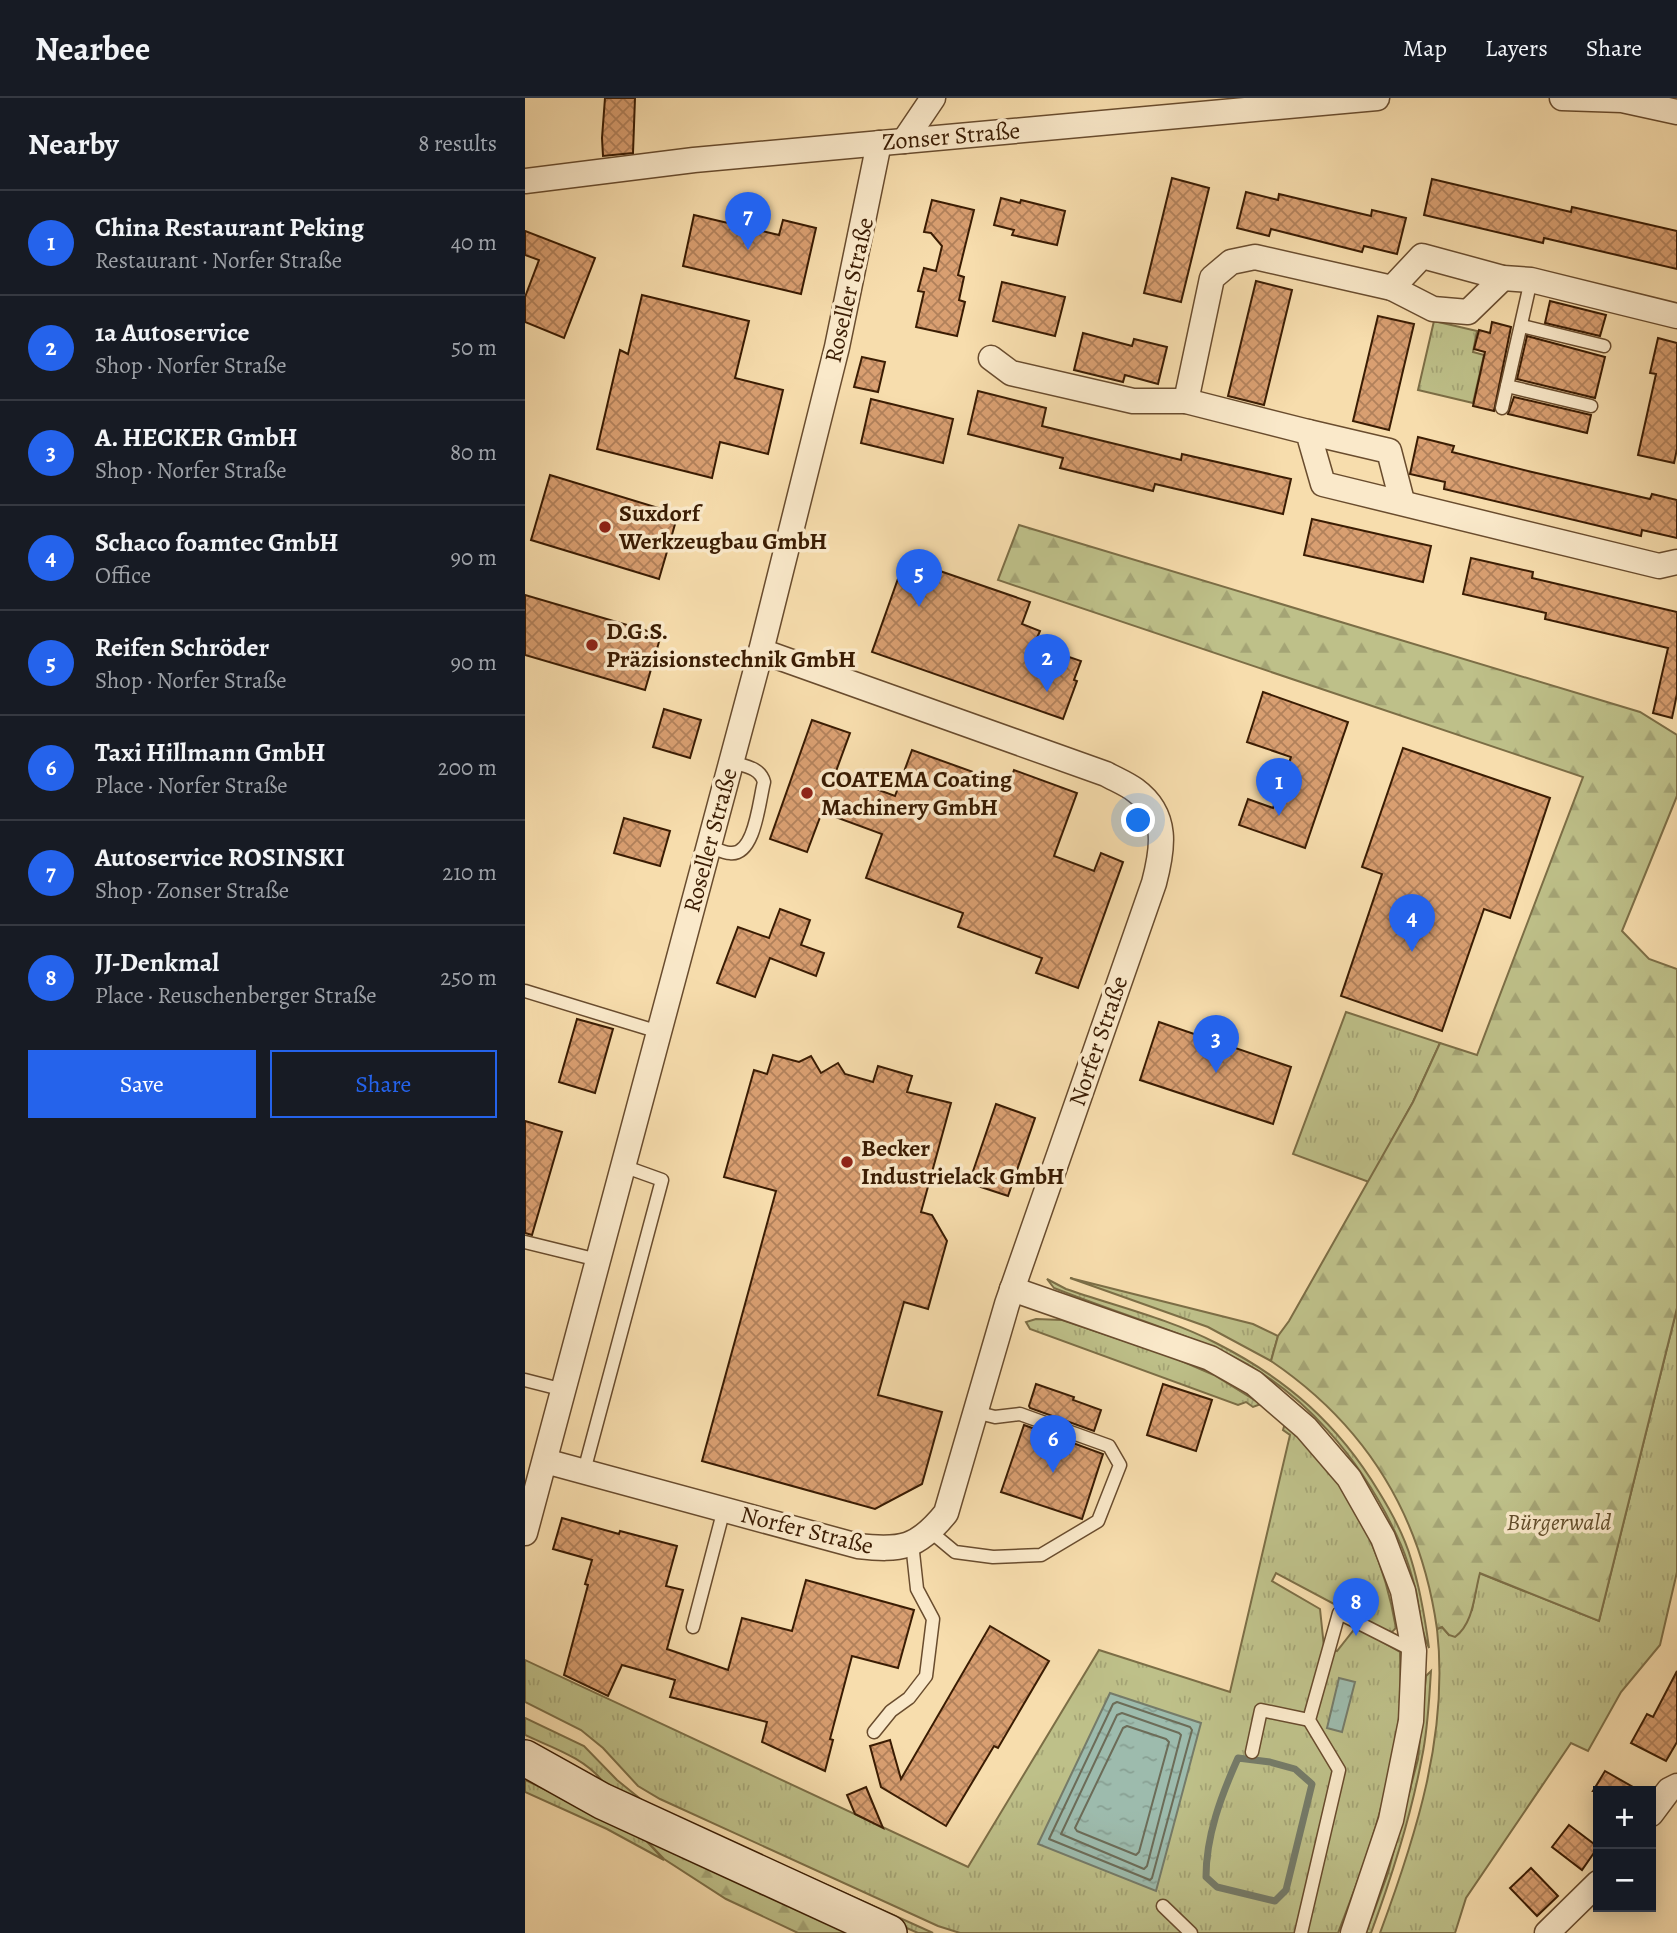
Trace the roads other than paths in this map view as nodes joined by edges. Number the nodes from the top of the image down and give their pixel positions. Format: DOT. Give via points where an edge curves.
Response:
graph roads {
  1 [pos="933,98"];
  2 [pos="1377,98"];
  3 [pos="1562,98"];
  4 [pos="1677,112"];
  5 [pos="904,141"];
  6 [pos="879,143"];
  7 [pos="525,181"];
  8 [pos="1503,278"];
  9 [pos="1531,280"];
  10 [pos="1392,288"];
  11 [pos="1677,316"];
  12 [pos="1522,326"];
  13 [pos="1604,346"];
  14 [pos="991,358"];
  15 [pos="1507,386"];
  16 [pos="1186,401"];
  17 [pos="1591,406"];
  18 [pos="1502,408"];
  19 [pos="1308,432"];
  20 [pos="1402,501"];
  21 [pos="1677,562"];
  22 [pos="761,651"];
  23 [pos="731,762"];
  24 [pos="709,846"];
  25 [pos="525,991"];
  26 [pos="659,1032"];
  27 [pos="624,1166"];
  28 [pos="525,1242"];
  29 [pos="598,1259"];
  30 [pos="1012,1289"];
  31 [pos="525,1380"];
  32 [pos="563,1390"];
  33 [pos="975,1412"];
  34 [pos="545,1461"];
  35 [pos="584,1471"];
  36 [pos="530,1496"];
  37 [pos="724,1509"];
  38 [pos="525,1532"];
  39 [pos="921,1538"];
  40 [pos="693,1627"];
  41 [pos="1414,1651"];
  42 [pos="1309,1720"];
  43 [pos="874,1732"];
  44 [pos="1252,1752"];
  45 [pos="525,1758"];
  46 [pos="1677,1786"];
  47 [pos="1656,1807"];
  48 [pos="1593,1888"];
  49 [pos="1163,1906"];
  50 [pos="889,1933"];
  51 [pos="1191,1933"];
  52 [pos="1301,1933"];
  53 [pos="1353,1933"];
  54 [pos="1547,1933"];
  1 -- 5 [label="street"];
  2 -- 5 [label="street, Zonser Straße"];
  3 -- 4 [label="street" via="1622,100"];
  5 -- 6 [label="street, Zonser Straße"];
  6 -- 7 [label="street, Zonser Straße"];
  6 -- 22 [label="street, Roseller Straße" via="837,346"];
  8 -- 9 [label="street"];
  8 -- 10 [label="street" via="1422,256"];
  8 -- 10 [label="street" via="1468,312 1433,309"];
  9 -- 11 [label="street"];
  9 -- 12 [label="lane"];
  10 -- 16 [label="street" via="1255,257 1231,262 1212,278"];
  12 -- 13 [label="lane"];
  12 -- 15 [label="lane"];
  14 -- 16 [label="street" via="1011,373 1133,401"];
  15 -- 17 [label="lane"];
  15 -- 18 [label="lane"];
  16 -- 19 [label="street"];
  19 -- 20 [label="street" via="1323,484"];
  19 -- 20 [label="street" via="1389,450"];
  20 -- 21 [label="street" via="1659,566"];
  22 -- 23 [label="street, Roseller Straße"];
  22 -- 30 [label="street, Norfer Straße" via="1106,774 1137,791 1161,827 1162,853 1154,883"];
  23 -- 24 [label="street, Roseller Straße"];
  23 -- 24 [label="lane" via="755,770 764,782 750,842 740,852 730,853"];
  24 -- 26 [label="street, Roseller Straße"];
  25 -- 26 [label="lane"];
  26 -- 27 [label="street, Roseller Straße"];
  27 -- 29 [label="street, Roseller Straße"];
  27 -- 35 [label="lane" via="663,1180"];
  28 -- 29 [label="lane"];
  29 -- 32 [label="street, Roseller Straße"];
  30 -- 33 [label="street, Norfer Straße"];
  30 -- 41 [label="street" via="1209,1359 1254,1383 1306,1428 1349,1478 1383,1538 1403,1591"];
  31 -- 32 [label="lane"];
  32 -- 34 [label="street, Roseller Straße"];
  33 -- 39 [label="street, Norfer Straße" via="946,1513"];
  33 -- 39 [label="lane" via="995,1418 1020,1414 1109,1446 1120,1465 1098,1521 1041,1555 993,1557 955,1552"];
  34 -- 35 [label="street, Norfer Straße"];
  34 -- 36 [label="street, Roseller Straße"];
  35 -- 37 [label="street, Norfer Straße"];
  36 -- 38 [label="street, Roseller Straße"];
  37 -- 39 [label="street, Norfer Straße" via="858,1546 890,1550"];
  37 -- 40 [label="lane"];
  39 -- 43 [label="lane" via="917,1589 933,1619 926,1676"];
  41 -- 42 [label="lane" via="1339,1613"];
  41 -- 53 [label="street" via="1411,1721 1391,1820"];
  42 -- 44 [label="lane" via="1261,1710"];
  42 -- 52 [label="lane" via="1339,1770"];
  45 -- 50 [label="main road" via="602,1801"];
  46 -- 47 [label="street"];
  48 -- 54 [label="street"];
  49 -- 51 [label="lane"];
}
